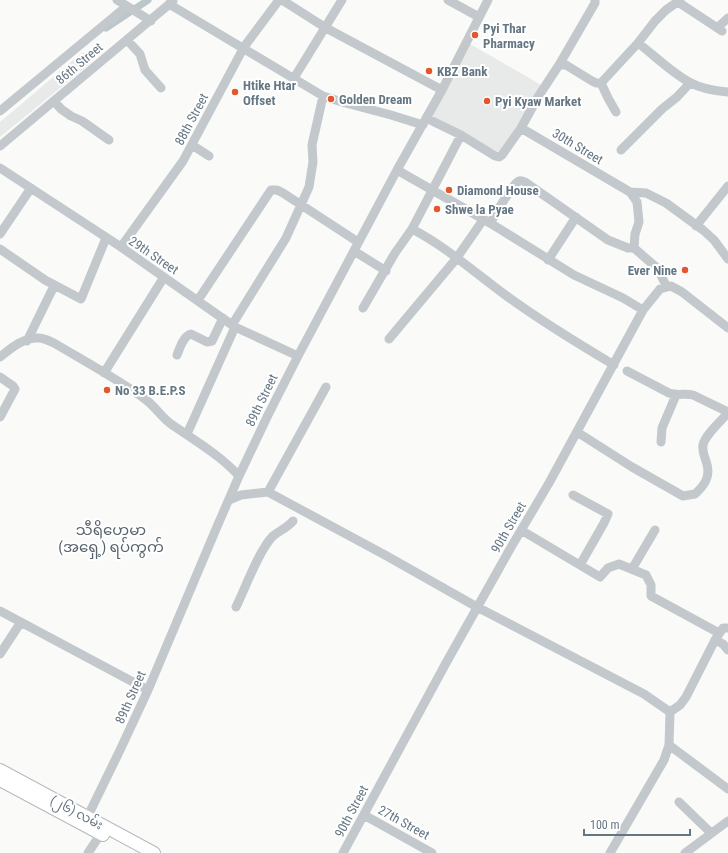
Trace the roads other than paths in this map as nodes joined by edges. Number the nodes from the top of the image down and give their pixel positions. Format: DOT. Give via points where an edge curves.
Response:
graph roads {
  1 [pos="117,0"];
  2 [pos="280,0"];
  3 [pos="342,0"];
  4 [pos="448,0"];
  5 [pos="488,0"];
  6 [pos="595,0"];
  7 [pos="679,1"];
  8 [pos="171,2"];
  9 [pos="129,7"];
  10 [pos="479,17"];
  11 [pos="728,18"];
  12 [pos="148,19"];
  13 [pos="326,28"];
  14 [pos="127,40"];
  15 [pos="638,43"];
  16 [pos="244,48"];
  17 [pos="559,65"];
  18 [pos="294,78"];
  19 [pos="601,83"];
  20 [pos="690,83"];
  21 [pos="160,88"];
  22 [pos="442,90"];
  23 [pos="728,92"];
  24 [pos="323,96"];
  25 [pos="54,101"];
  26 [pos="0,112"];
  27 [pos="616,112"];
  28 [pos="424,122"];
  29 [pos="521,128"];
  30 [pos="461,135"];
  31 [pos="109,140"];
  32 [pos="192,145"];
  33 [pos="0,146"];
  34 [pos="621,150"];
  35 [pos="209,156"];
  36 [pos="0,168"];
  37 [pos="397,170"];
  38 [pos="728,186"];
  39 [pos="31,188"];
  40 [pos="432,191"];
  41 [pos="630,192"];
  42 [pos="302,205"];
  43 [pos="576,217"];
  44 [pos="487,222"];
  45 [pos="696,226"];
  46 [pos="412,229"];
  47 [pos="0,234"];
  48 [pos="106,238"];
  49 [pos="358,242"];
  50 [pos="120,247"];
  51 [pos="634,248"];
  52 [pos="0,249"];
  53 [pos="354,251"];
  54 [pos="456,259"];
  55 [pos="728,259"];
  56 [pos="548,260"];
  57 [pos="386,271"];
  58 [pos="164,277"];
  59 [pos="54,286"];
  60 [pos="667,286"];
  61 [pos="198,300"];
  62 [pos="363,308"];
  63 [pos="643,310"];
  64 [pos="223,318"];
  65 [pos="234,326"];
  66 [pos="728,328"];
  67 [pos="389,339"];
  68 [pos="27,341"];
  69 [pos="177,355"];
  70 [pos="298,356"];
  71 [pos="0,357"];
  72 [pos="614,365"];
  73 [pos="627,371"];
  74 [pos="104,373"];
  75 [pos="0,377"];
  76 [pos="326,387"];
  77 [pos="676,395"];
  78 [pos="728,412"];
  79 [pos="0,417"];
  80 [pos="577,432"];
  81 [pos="187,434"];
  82 [pos="661,442"];
  83 [pos="238,476"];
  84 [pos="268,492"];
  85 [pos="573,495"];
  86 [pos="229,500"];
  87 [pos="293,522"];
  88 [pos="521,530"];
  89 [pos="655,530"];
  90 [pos="580,565"];
  91 [pos="632,569"];
  92 [pos="477,607"];
  93 [pos="236,608"];
  94 [pos="0,611"];
  95 [pos="21,622"];
  96 [pos="728,628"];
  97 [pos="718,636"];
  98 [pos="728,650"];
  99 [pos="0,654"];
  100 [pos="148,690"];
  101 [pos="670,712"];
  102 [pos="669,745"];
  103 [pos="1,777"];
  104 [pos="728,789"];
  105 [pos="679,802"];
  106 [pos="364,815"];
  107 [pos="85,821"];
  108 [pos="728,821"];
  109 [pos="103,830"];
  110 [pos="711,833"];
  111 [pos="88,853"];
  112 [pos="137,853"];
  113 [pos="154,853"];
  114 [pos="343,853"];
  115 [pos="432,853"];
  116 [pos="610,853"];
  117 [pos="685,853"];
  1 -- 9 [label="street"];
  2 -- 13 [label="street"];
  2 -- 16 [label="street, 88th Street"];
  3 -- 13 [label="street"];
  4 -- 10 [label="street"];
  5 -- 10 [label="street, 89th Street"];
  6 -- 17 [label="street"];
  7 -- 11 [label="street" via="720,29"];
  7 -- 15 [label="street" via="655,21"];
  8 -- 12 [label="street, 86th Street"];
  8 -- 16 [label="street"];
  9 -- 12 [label="street"];
  9 -- 26 [label="street"];
  10 -- 22 [label="street, 89th Street"];
  12 -- 14 [label="street, 86th Street"];
  13 -- 18 [label="street"];
  13 -- 22 [label="street"];
  14 -- 21 [label="street" via="140,54 145,70"];
  14 -- 25 [label="street, 86th Street"];
  15 -- 19 [label="street"];
  15 -- 20 [label="street"];
  16 -- 18 [label="street"];
  16 -- 32 [label="street, 88th Street"];
  17 -- 19 [label="street" via="566,65 592,81"];
  17 -- 29 [label="street"];
  18 -- 24 [label="street"];
  19 -- 27 [label="street"];
  20 -- 23 [label="street"];
  20 -- 34 [label="street"];
  22 -- 28 [label="street, 89th Street"];
  24 -- 28 [label="street"];
  24 -- 42 [label="street" via="312,144 309,188"];
  25 -- 31 [label="street" via="61,109"];
  25 -- 33 [label="street, 86th Street"];
  28 -- 30 [label="street"];
  28 -- 37 [label="street, 89th Street"];
  29 -- 30 [label="street" via="499,157 486,152"];
  29 -- 41 [label="street, 30th Street"];
  30 -- 40 [label="street"];
  32 -- 35 [label="street"];
  32 -- 50 [label="street, 88th Street"];
  36 -- 39 [label="street, 29th Street"];
  37 -- 40 [label="street"];
  37 -- 49 [label="street, 89th Street"];
  38 -- 45 [label="street"];
  39 -- 47 [label="street"];
  39 -- 48 [label="street, 29th Street"];
  40 -- 44 [label="street"];
  40 -- 46 [label="street"];
  41 -- 45 [label="street" via="646,193 655,197"];
  41 -- 51 [label="street" via="637,202 639,222"];
  42 -- 49 [label="street"];
  42 -- 61 [label="street" via="277,190 268,192"];
  42 -- 65 [label="street" via="286,238"];
  43 -- 44 [label="street" via="522,180"];
  43 -- 51 [label="street" via="608,240"];
  43 -- 56 [label="street"];
  44 -- 54 [label="street"];
  44 -- 56 [label="street"];
  45 -- 55 [label="street" via="714,240"];
  46 -- 54 [label="street"];
  46 -- 57 [label="street"];
  48 -- 50 [label="street, 29th Street"];
  48 -- 59 [label="street" via="81,299"];
  49 -- 53 [label="street, 89th Street"];
  50 -- 58 [label="street, 29th Street"];
  51 -- 60 [label="street" via="657,268"];
  52 -- 59 [label="street"];
  53 -- 57 [label="street"];
  53 -- 70 [label="street, 89th Street"];
  54 -- 67 [label="street"];
  54 -- 72 [label="street" via="509,297"];
  56 -- 63 [label="street" via="574,276"];
  57 -- 62 [label="street"];
  58 -- 61 [label="street, 29th Street"];
  58 -- 74 [label="street"];
  59 -- 68 [label="street"];
  60 -- 63 [label="street, 90th Street" via="658,292"];
  60 -- 66 [label="street" via="682,292"];
  61 -- 64 [label="street, 29th Street"];
  63 -- 72 [label="street, 90th Street"];
  64 -- 65 [label="street, 29th Street"];
  64 -- 69 [label="street" via="212,341 207,342 188,335"];
  65 -- 70 [label="street, 29th Street"];
  65 -- 81 [label="street"];
  68 -- 71 [label="street" via="15,345"];
  68 -- 74 [label="street" via="38,338 54,343"];
  70 -- 83 [label="street, 89th Street"];
  72 -- 80 [label="street, 90th Street"];
  73 -- 77 [label="street"];
  74 -- 81 [label="street" via="146,399 170,423"];
  75 -- 79 [label="street" via="15,389"];
  76 -- 84 [label="street"];
  77 -- 78 [label="street" via="688,393"];
  77 -- 82 [label="street" via="662,428"];
  78 -- 80 [label="street" via="703,444 708,467 707,480 696,494 683,496 632,468"];
  80 -- 88 [label="street, 90th Street"];
  81 -- 83 [label="street"];
  83 -- 86 [label="street, 89th Street"];
  84 -- 86 [label="street" via="248,494"];
  84 -- 92 [label="street"];
  85 -- 90 [label="street" via="608,514"];
  86 -- 100 [label="street, 89th Street"];
  87 -- 93 [label="street" via="269,542"];
  88 -- 90 [label="street"];
  88 -- 92 [label="street, 90th Street"];
  89 -- 91 [label="street"];
  90 -- 91 [label="street" via="600,577 608,568 619,564"];
  91 -- 97 [label="street" via="646,575 651,584 651,596"];
  92 -- 101 [label="street" via="644,694"];
  92 -- 106 [label="street, 90th Street"];
  94 -- 95 [label="street"];
  95 -- 99 [label="street"];
  95 -- 100 [label="street"];
  96 -- 97 [label="street" via="725,627"];
  97 -- 98 [label="street"];
  97 -- 101 [label="street" via="686,696 680,705"];
  100 -- 107 [label="street, 89th Street"];
  101 -- 102 [label="street"];
  102 -- 104 [label="street"];
  102 -- 116 [label="street" via="656,776"];
  103 -- 107 [label="main road, (၂၆) လမ်း"];
  105 -- 110 [label="street"];
  106 -- 114 [label="street, 90th Street"];
  106 -- 115 [label="street, 27th Street"];
  107 -- 109 [label="main road, (၂၆) လမ်း"];
  108 -- 110 [label="street"];
  109 -- 111 [label="street"];
  109 -- 112 [label="main road, (၂၆) လမ်း"];
  109 -- 113 [label="main road, (၂၆) လမ်း"];
  110 -- 117 [label="street"];
}
